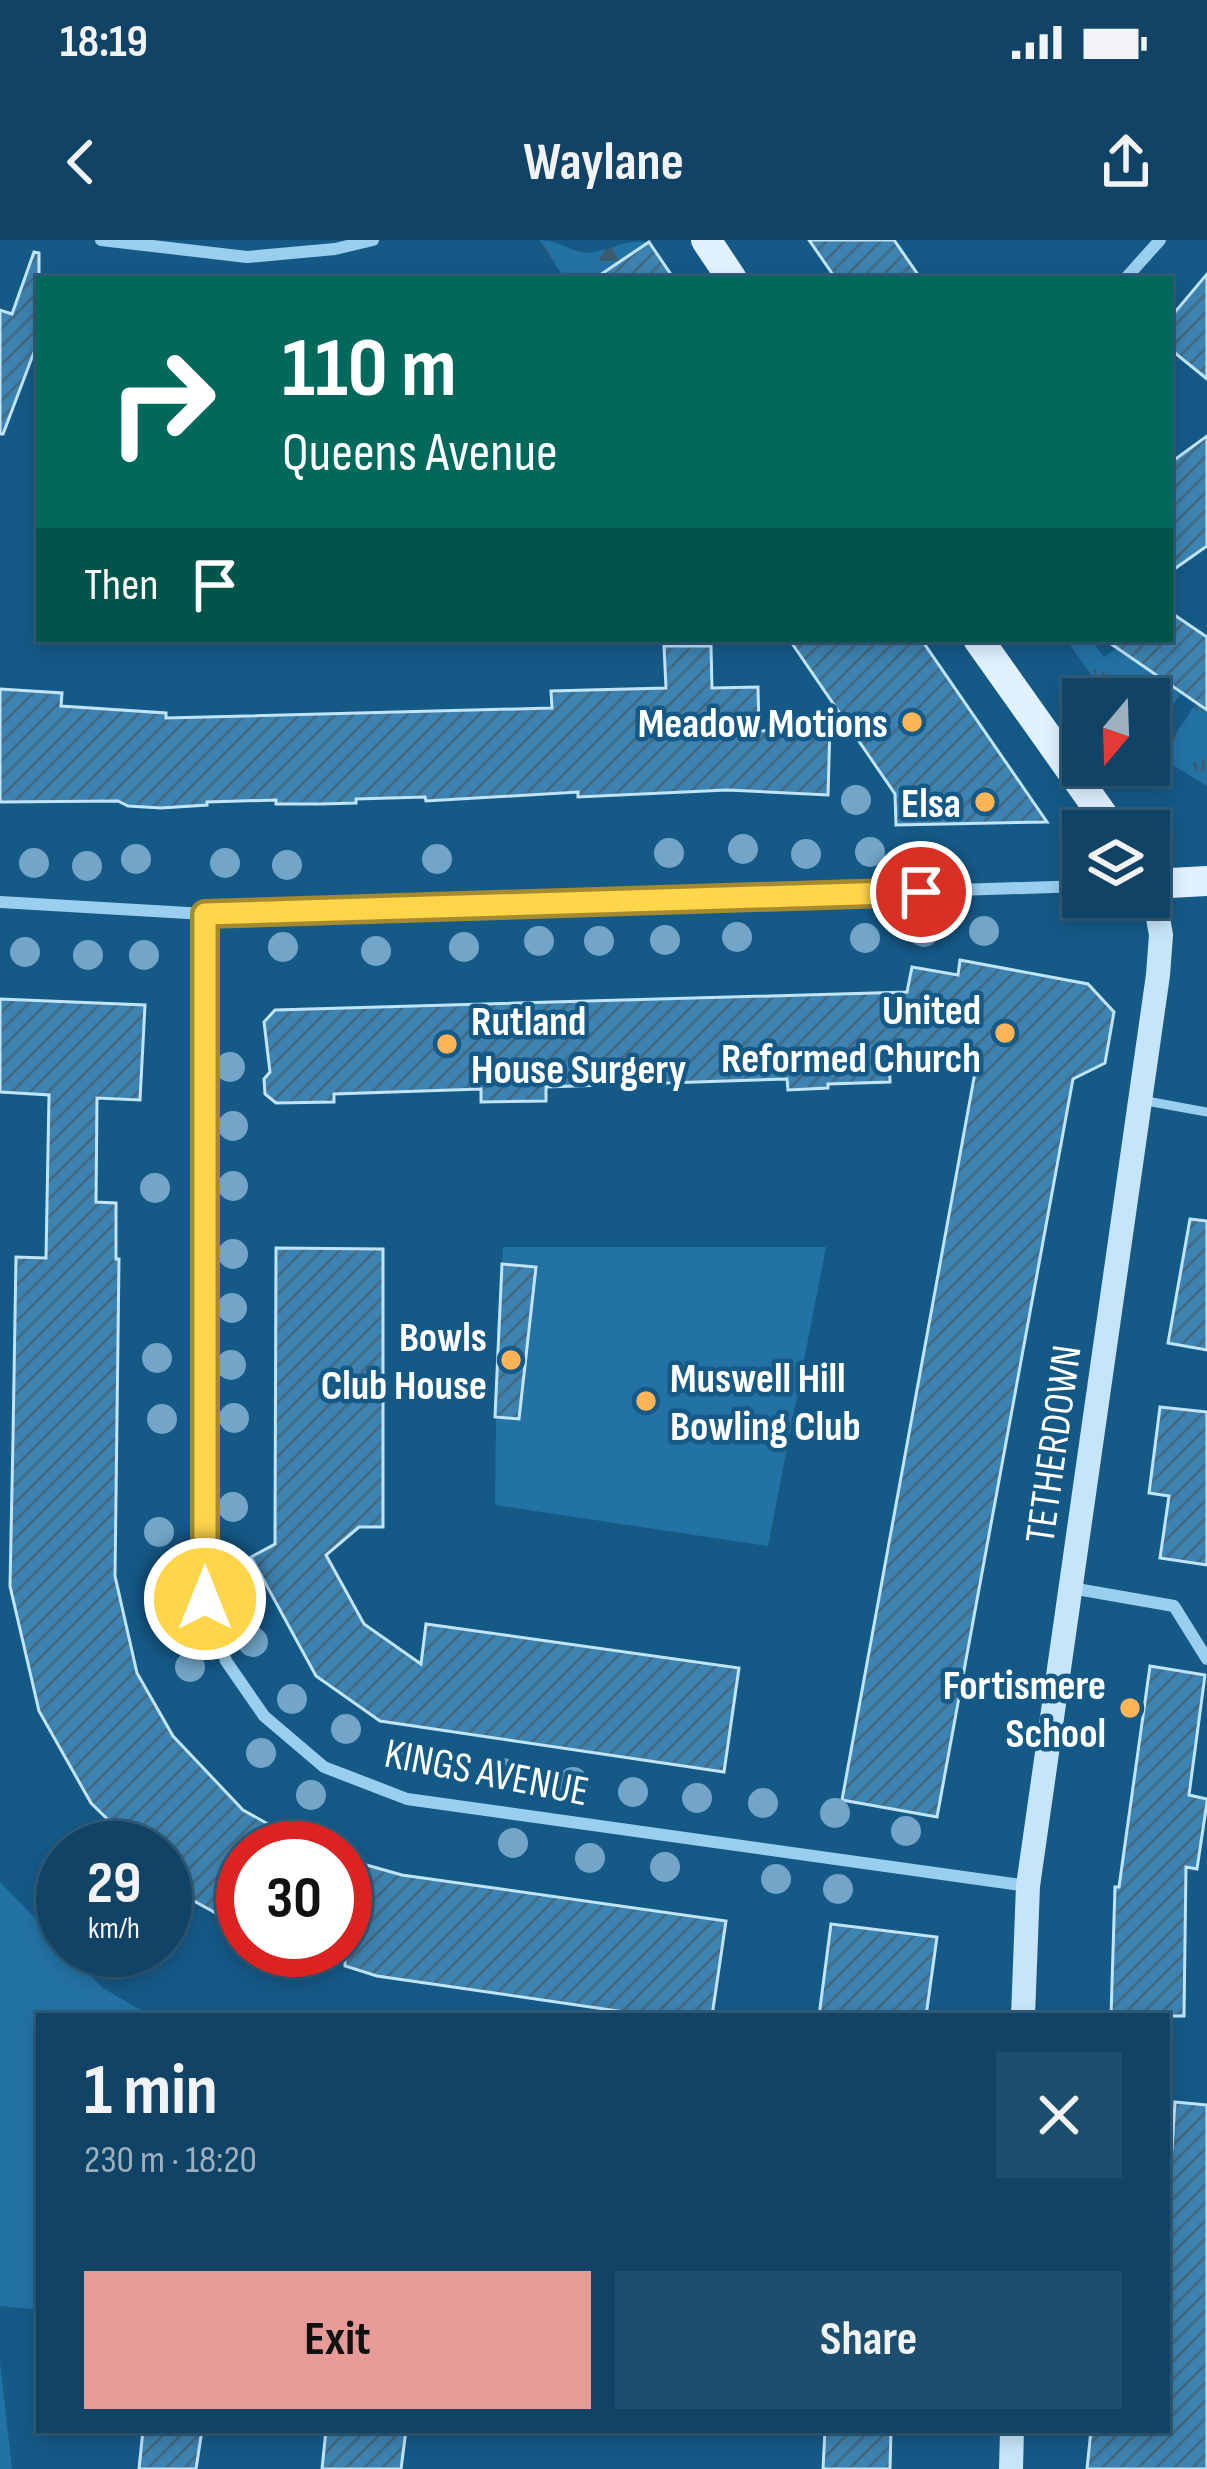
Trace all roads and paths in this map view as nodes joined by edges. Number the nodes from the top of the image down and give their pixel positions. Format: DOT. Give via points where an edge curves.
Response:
graph roads {
  1 [pos="100,240"];
  2 [pos="373,240"];
  3 [pos="706,240"];
  4 [pos="1160,240"];
  5 [pos="730,276"];
  6 [pos="1128,276"];
  7 [pos="980,642"];
  8 [pos="1099,810"];
  9 [pos="1207,881"];
  10 [pos="1170,882"];
  11 [pos="1062,887"];
  12 [pos="0,902"];
  13 [pos="205,914"];
  14 [pos="1156,918"];
  15 [pos="1141,1100"];
  16 [pos="1207,1112"];
  17 [pos="1070,1588"];
  18 [pos="1207,1659"];
  19 [pos="1028,1886"];
  20 [pos="1023,2013"];
  21 [pos="1012,2433"];
  22 [pos="1011,2469"];
  1 -- 2 [label="street" via="247,257"];
  3 -- 5 [label="main road"];
  4 -- 6 [label="street"];
  7 -- 8 [label="main road"];
  9 -- 10 [label="main road"];
  11 -- 13 [label="street"];
  12 -- 13 [label="street"];
  13 -- 19 [label="street, KINGS AVENUE" via="205,1599 226,1661 264,1715 324,1767 406,1799"];
  14 -- 15 [label="street, TETHERDOWN" via="1161,946"];
  15 -- 16 [label="lane"];
  15 -- 17 [label="street, TETHERDOWN"];
  17 -- 18 [label="street" via="1174,1606"];
  17 -- 19 [label="street, TETHERDOWN"];
  19 -- 20 [label="street, TETHERDOWN"];
  21 -- 22 [label="street"];
}
